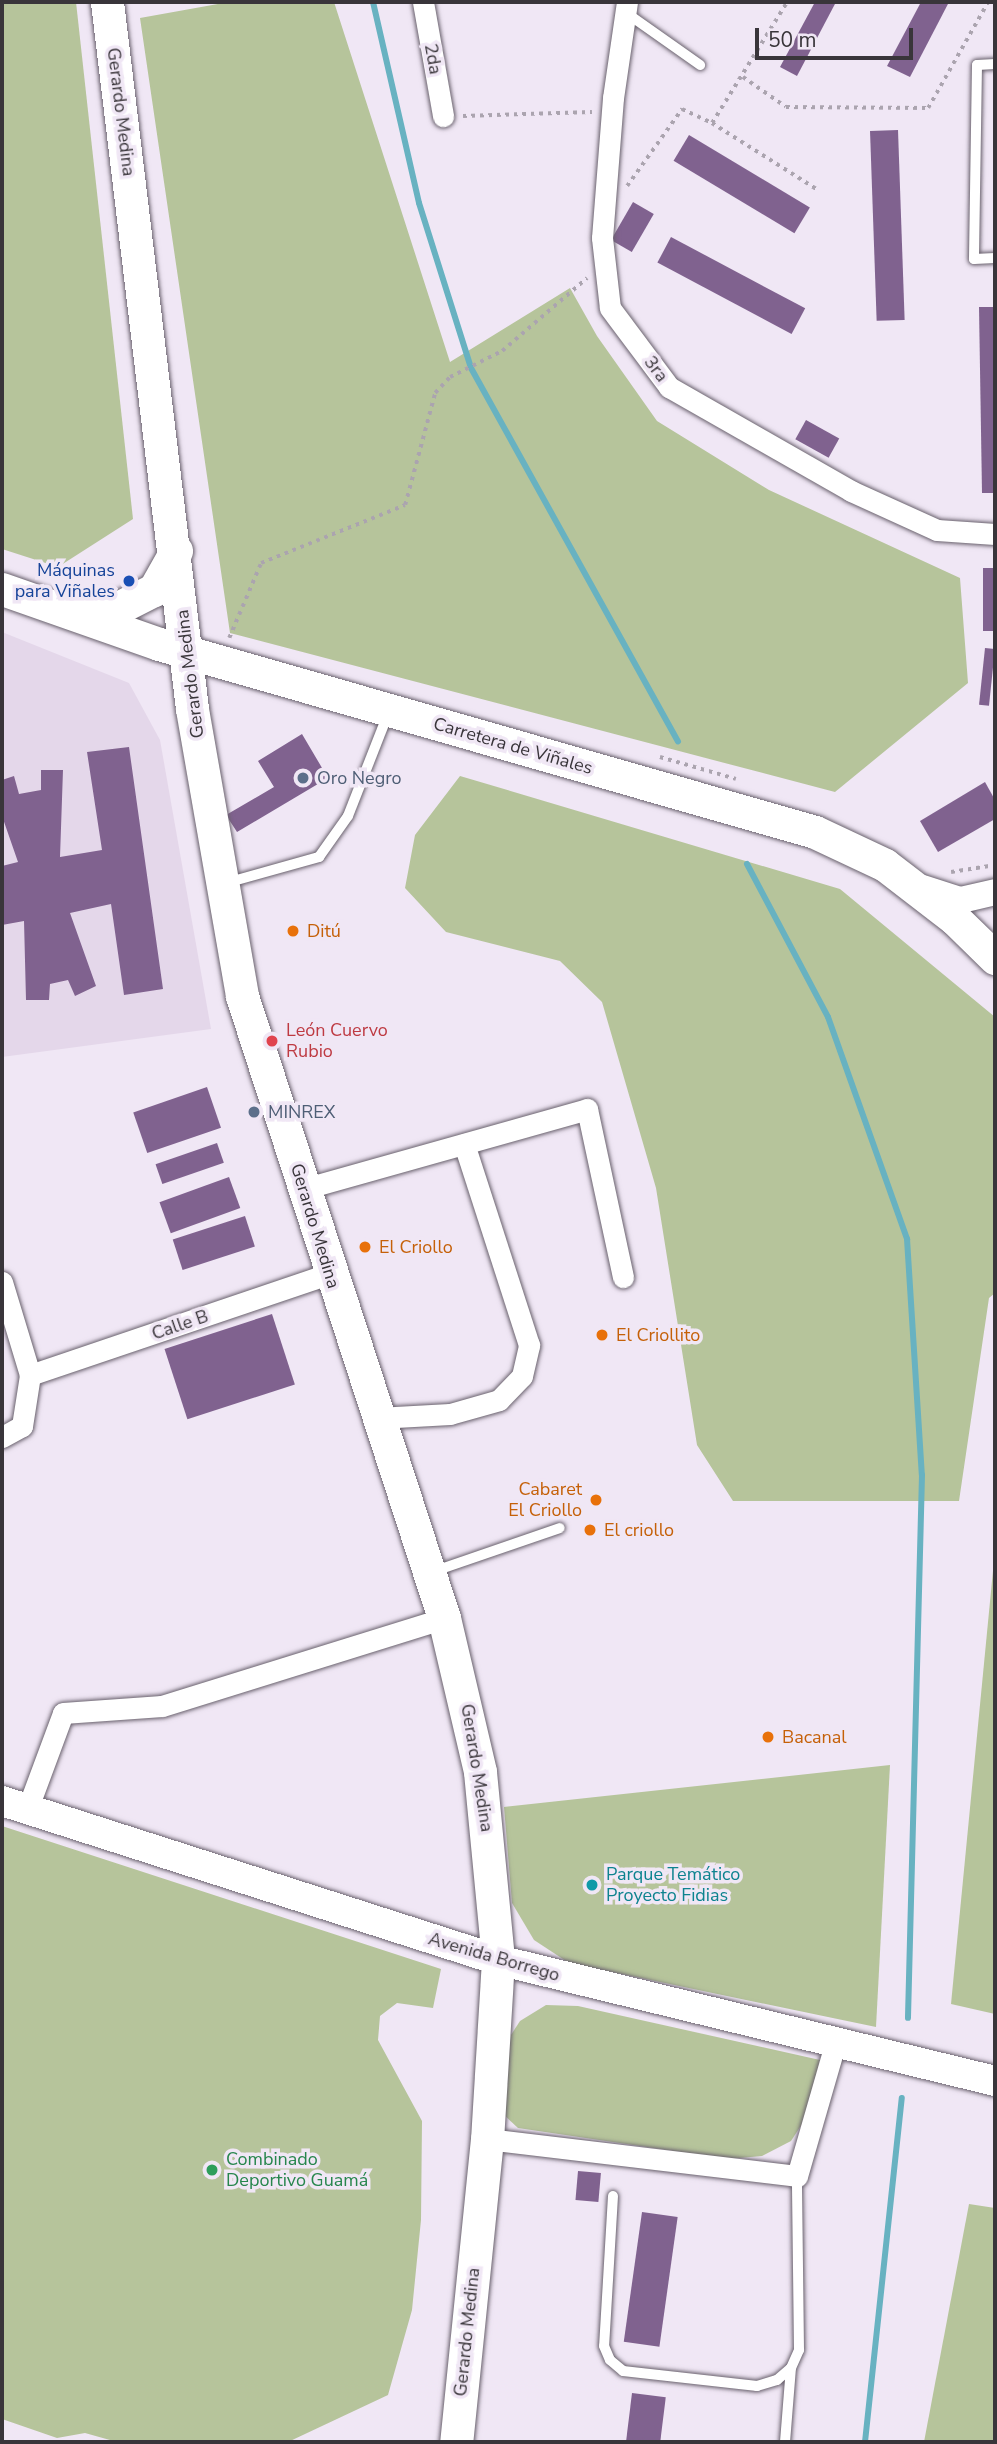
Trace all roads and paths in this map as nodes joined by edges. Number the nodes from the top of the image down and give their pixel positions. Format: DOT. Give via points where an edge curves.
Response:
graph roads {
  1 [pos="107,2"];
  2 [pos="424,2"];
  3 [pos="787,2"];
  4 [pos="988,2"];
  5 [pos="626,7"];
  6 [pos="995,64"];
  7 [pos="700,65"];
  8 [pos="743,77"];
  9 [pos="612,112"];
  10 [pos="443,116"];
  11 [pos="712,123"];
  12 [pos="818,190"];
  13 [pos="603,220"];
  14 [pos="995,258"];
  15 [pos="605,263"];
  16 [pos="995,534"];
  17 [pos="176,551"];
  18 [pos="2,589"];
  19 [pos="65,611"];
  20 [pos="187,650"];
  21 [pos="224,660"];
  22 [pos="389,711"];
  23 [pos="220,884"];
  24 [pos="909,884"];
  25 [pos="995,892"];
  26 [pos="994,953"];
  27 [pos="464,1144"];
  28 [pos="303,1189"];
  29 [pos="329,1274"];
  30 [pos="623,1277"];
  31 [pos="2,1282"];
  32 [pos="30,1375"];
  33 [pos="377,1418"];
  34 [pos="2,1437"];
  35 [pos="560,1528"];
  36 [pos="429,1573"];
  37 [pos="444,1618"];
  38 [pos="15,1806"];
  39 [pos="498,1960"];
  40 [pos="835,2044"];
  41 [pos="995,2081"];
  42 [pos="487,2139"];
  43 [pos="797,2175"];
  44 [pos="613,2196"];
  45 [pos="792,2368"];
  46 [pos="456,2442"];
  47 [pos="785,2442"];
  1 -- 17 [label="main road, Gerardo Medina"];
  2 -- 10 [label="street, 2da"];
  3 -- 8 [label="path"];
  4 -- 8 [label="path" via="928,108 786,107"];
  5 -- 7 [label="lane"];
  5 -- 9 [label="street, 3ra"];
  6 -- 14 [label="lane" via="977,65 974,259"];
  8 -- 11 [label="path"];
  9 -- 10 [label="path"];
  9 -- 13 [label="street, 3ra"];
  11 -- 12 [label="path"];
  11 -- 13 [label="path" via="682,109"];
  13 -- 15 [label="street, 3ra"];
  15 -- 16 [label="street, 3ra" via="610,308 669,387 851,491 937,530"];
  15 -- 21 [label="path" via="502,351 450,377 435,393 405,505 261,563"];
  17 -- 19 [label="main road" via="154,590 120,607"];
  17 -- 20 [label="main road, Gerardo Medina"];
  18 -- 19 [label="main road, Carretera de Viñales"];
  19 -- 20 [label="main road, Carretera de Viñales"];
  20 -- 21 [label="main road, Carretera de Viñales"];
  20 -- 23 [label="main road, Gerardo Medina"];
  21 -- 22 [label="main road, Carretera de Viñales"];
  22 -- 23 [label="lane" via="348,816 319,858"];
  22 -- 24 [label="main road, Carretera de Viñales" via="814,832 885,865"];
  23 -- 28 [label="main road, Gerardo Medina" via="242,996"];
  24 -- 25 [label="street" via="961,900"];
  24 -- 26 [label="main road, Carretera de Viñales"];
  27 -- 28 [label="street"];
  27 -- 30 [label="street" via="587,1109"];
  27 -- 33 [label="street" via="528,1345 522,1376 499,1400 450,1414"];
  28 -- 29 [label="main road, Gerardo Medina"];
  29 -- 32 [label="street, Calle B"];
  29 -- 33 [label="main road, Gerardo Medina"];
  31 -- 32 [label="street"];
  32 -- 34 [label="street" via="22,1426"];
  33 -- 36 [label="main road, Gerardo Medina"];
  35 -- 36 [label="lane"];
  36 -- 37 [label="main road, Gerardo Medina"];
  37 -- 38 [label="street" via="162,1706 63,1713"];
  37 -- 39 [label="main road, Gerardo Medina" via="480,1772"];
  38 -- 39 [label="main road, Avenida Borrego"];
  39 -- 40 [label="main road, Avenida Borrego"];
  39 -- 42 [label="main road, Gerardo Medina"];
  40 -- 41 [label="main road, Avenida Borrego"];
  40 -- 43 [label="street"];
  42 -- 43 [label="street"];
  42 -- 46 [label="main road, Gerardo Medina"];
  43 -- 45 [label="lane" via="799,2350"];
  44 -- 45 [label="lane" via="604,2346 610,2360 623,2371 757,2386 777,2380"];
  45 -- 47 [label="lane"];
}
